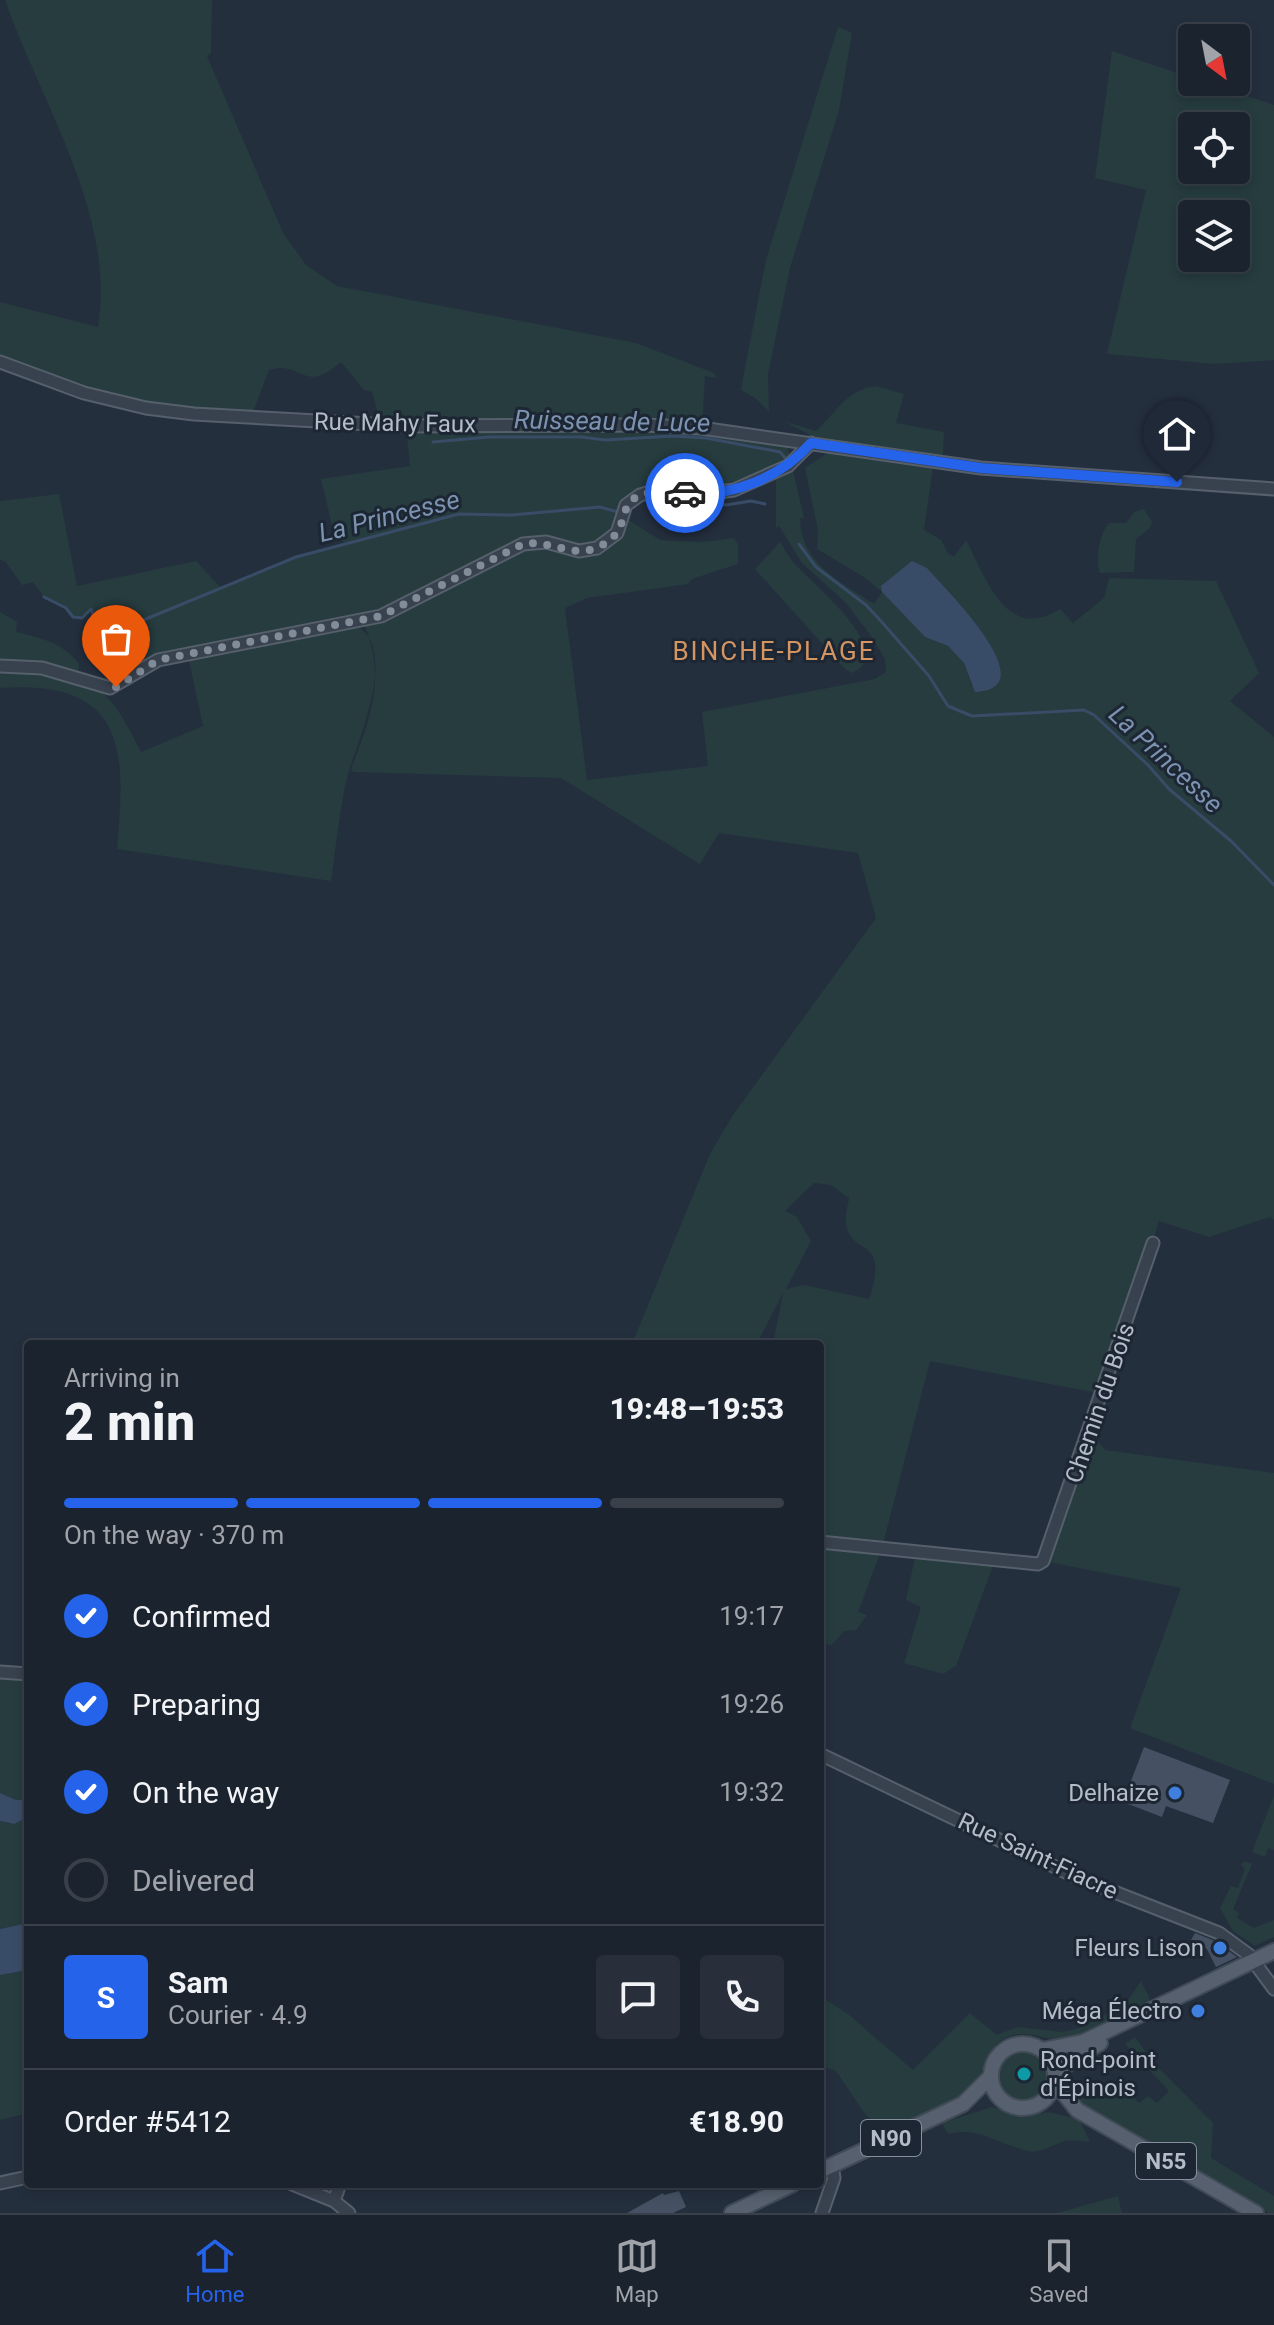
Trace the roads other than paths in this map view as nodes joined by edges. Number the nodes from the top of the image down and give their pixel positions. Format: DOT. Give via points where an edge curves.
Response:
graph roads {
  1 [pos="0,362"];
  2 [pos="811,443"];
  3 [pos="1274,489"];
  4 [pos="0,666"];
  5 [pos="1153,1243"];
  6 [pos="824,1542"];
  7 [pos="0,1672"];
  8 [pos="24,1674"];
  9 [pos="824,1756"];
  10 [pos="1274,1951"];
  11 [pos="1274,1961"];
  12 [pos="1256,1964"];
  13 [pos="1274,1989"];
  14 [pos="1042,2050"];
  15 [pos="991,2076"];
  16 [pos="1055,2079"];
  17 [pos="1002,2100"];
  18 [pos="1039,2103"];
  19 [pos="963,2104"];
  20 [pos="1077,2110"];
  21 [pos="826,2168"];
  22 [pos="24,2178"];
  23 [pos="0,2183"];
  24 [pos="302,2188"];
  25 [pos="339,2188"];
  26 [pos="785,2188"];
  27 [pos="334,2201"];
  28 [pos="349,2213"];
  29 [pos="732,2213"];
  30 [pos="822,2213"];
  31 [pos="1256,2213"];
  1 -- 2 [label="street, Rue Mahy Faux" via="84,393 194,414 406,426 645,425"];
  2 -- 3 [label="street, Rue Mahy Faux" via="981,468"];
  2 -- 4 [label="street" via="788,466 734,490 649,492 631,499 617,533 597,548 523,544 381,616 158,660 113,688 42,668"];
  5 -- 6 [label="street, Chemin du Bois" via="1043,1561"];
  7 -- 8 [label="street"];
  9 -- 12 [label="street, Rue Saint-Fiacre" via="1076,1877 1219,1933"];
  10 -- 12 [label="main road, N90"];
  11 -- 12 [label="main road, N90"];
  12 -- 13 [label="street, Rue Saint-Fiacre"];
  12 -- 14 [label="main road, N90" via="1083,2042"];
  12 -- 16 [label="main road, N90" via="1086,2050"];
  14 -- 15 [label="main road, N90" via="1013,2046 997,2057"];
  14 -- 16 [label="main road" via="1053,2064"];
  15 -- 17 [label="main road"];
  15 -- 19 [label="main road, N90"];
  16 -- 18 [label="main road, N90"];
  16 -- 20 [label="main road, N55"];
  17 -- 18 [label="main road, N90" via="1020,2108"];
  17 -- 19 [label="main road, N90"];
  18 -- 20 [label="main road, N55"];
  19 -- 21 [label="main road, N90"];
  20 -- 31 [label="main road, N55"];
  21 -- 30 [label="street" via="834,2178"];
  22 -- 23 [label="street"];
  24 -- 27 [label="street"];
  25 -- 27 [label="street"];
  26 -- 29 [label="main road"];
  27 -- 28 [label="street"];
}
